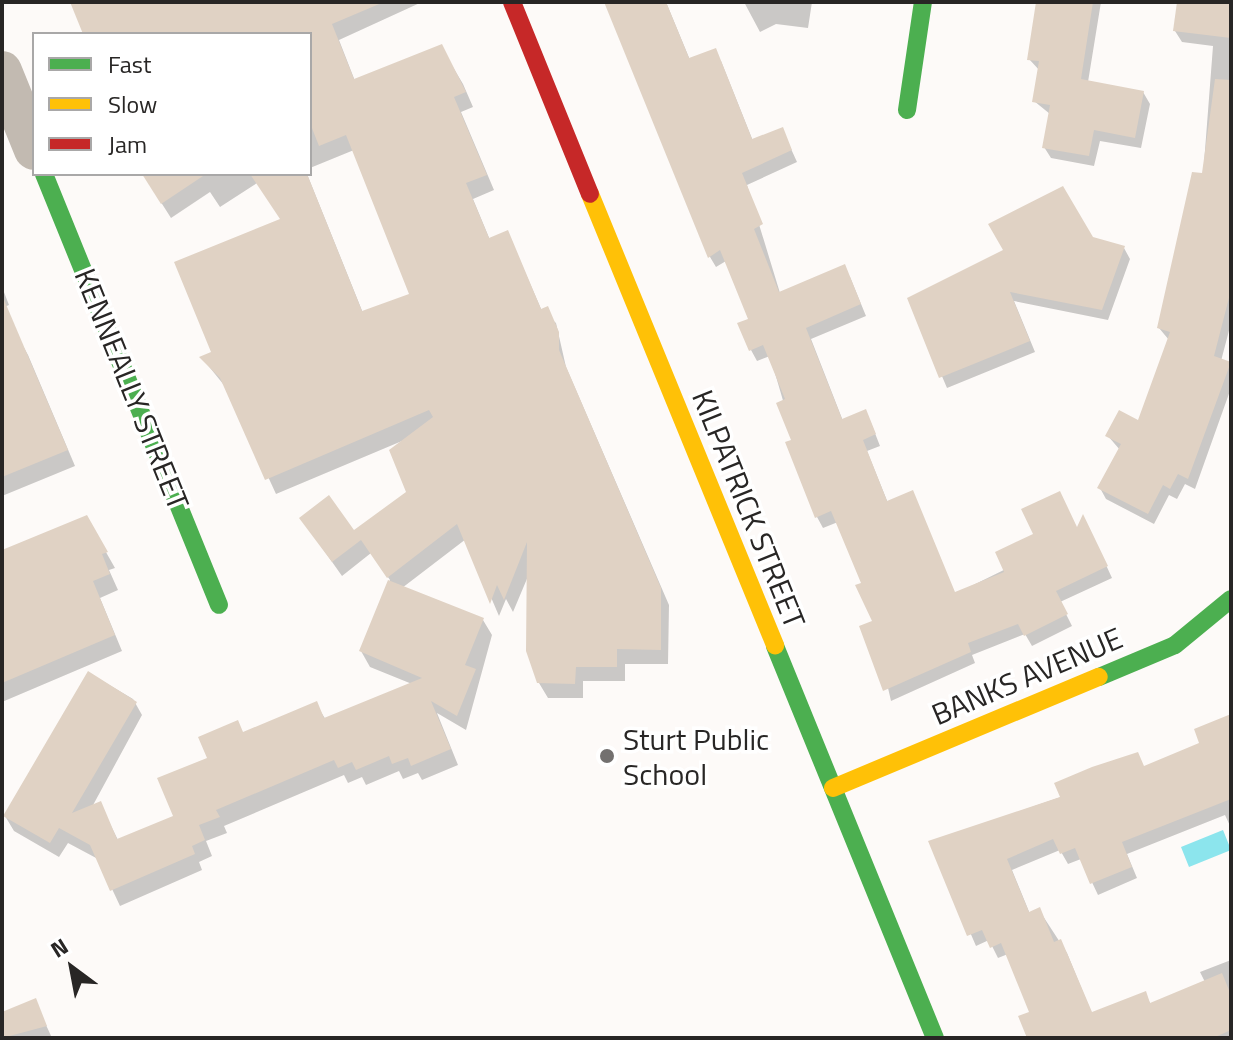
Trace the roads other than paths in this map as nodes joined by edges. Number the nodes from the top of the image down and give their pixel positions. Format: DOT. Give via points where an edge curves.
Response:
graph roads {
  1 [pos="512,2"];
  2 [pos="923,2"];
  3 [pos="2,71"];
  4 [pos="907,110"];
  5 [pos="32,145"];
  6 [pos="45,176"];
  7 [pos="1231,599"];
  8 [pos="219,605"];
  9 [pos="833,788"];
  10 [pos="935,1038"];
  1 -- 9 [label="street, KILPATRICK STREET"];
  2 -- 4 [label="street"];
  3 -- 5 [label="street"];
  6 -- 8 [label="street, KENNEALLY STREET"];
  7 -- 9 [label="street, BANKS AVENUE" via="1175,645"];
  9 -- 10 [label="street, KILPATRICK STREET"];
}
